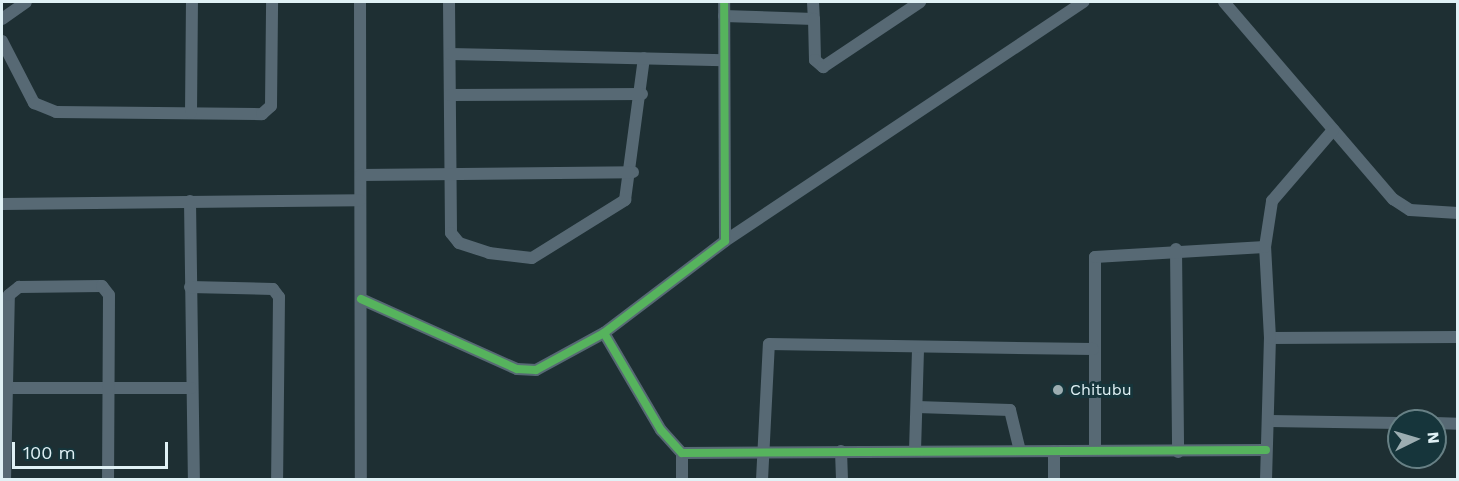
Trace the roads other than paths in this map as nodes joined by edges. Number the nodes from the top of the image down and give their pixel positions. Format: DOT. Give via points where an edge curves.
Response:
graph roads {
  1 [pos="192,2"];
  2 [pos="272,2"];
  3 [pos="360,2"];
  4 [pos="449,2"];
  5 [pos="724,2"];
  6 [pos="813,2"];
  7 [pos="920,2"];
  8 [pos="1084,2"];
  9 [pos="1224,2"];
  10 [pos="19,4"];
  11 [pos="724,16"];
  12 [pos="2,19"];
  13 [pos="814,19"];
  14 [pos="2,41"];
  15 [pos="450,54"];
  16 [pos="644,58"];
  17 [pos="724,60"];
  18 [pos="642,94"];
  19 [pos="450,95"];
  20 [pos="191,113"];
  21 [pos="1333,130"];
  22 [pos="633,172"];
  23 [pos="449,173"];
  24 [pos="360,175"];
  25 [pos="360,200"];
  26 [pos="190,201"];
  27 [pos="2,204"];
  28 [pos="1458,213"];
  29 [pos="725,241"];
  30 [pos="1265,247"];
  31 [pos="1176,249"];
  32 [pos="190,287"];
  33 [pos="361,299"];
  34 [pos="604,333"];
  35 [pos="1458,337"];
  36 [pos="1270,338"];
  37 [pos="918,347"];
  38 [pos="1093,349"];
  39 [pos="2,388"];
  40 [pos="108,388"];
  41 [pos="191,388"];
  42 [pos="917,407"];
  43 [pos="1268,422"];
  44 [pos="1387,423"];
  45 [pos="1095,450"];
  46 [pos="1266,450"];
  47 [pos="841,451"];
  48 [pos="915,451"];
  49 [pos="1020,451"];
  50 [pos="1054,451"];
  51 [pos="762,452"];
  52 [pos="1178,452"];
  53 [pos="682,453"];
  54 [pos="4,480"];
  55 [pos="108,480"];
  56 [pos="194,480"];
  57 [pos="278,480"];
  58 [pos="361,480"];
  59 [pos="682,480"];
  60 [pos="762,480"];
  61 [pos="842,480"];
  62 [pos="1054,480"];
  63 [pos="1266,480"];
  1 -- 20 [label="street"];
  2 -- 20 [label="street" via="267,112"];
  3 -- 24 [label="street"];
  4 -- 15 [label="street"];
  5 -- 11 [label="street"];
  6 -- 13 [label="street"];
  7 -- 13 [label="street" via="827,67 816,64"];
  8 -- 29 [label="street"];
  9 -- 21 [label="street"];
  10 -- 12 [label="street"];
  11 -- 13 [label="street"];
  11 -- 17 [label="street"];
  14 -- 20 [label="street" via="34,103 42,108"];
  15 -- 16 [label="street"];
  15 -- 19 [label="street"];
  16 -- 17 [label="street"];
  16 -- 18 [label="street"];
  17 -- 29 [label="street"];
  18 -- 19 [label="street"];
  18 -- 22 [label="street"];
  19 -- 23 [label="street"];
  21 -- 28 [label="street" via="1410,210"];
  21 -- 30 [label="street" via="1276,194"];
  22 -- 23 [label="street"];
  22 -- 23 [label="street" via="620,206 521,260 454,238"];
  23 -- 24 [label="street"];
  24 -- 25 [label="street"];
  25 -- 26 [label="street"];
  25 -- 33 [label="street"];
  26 -- 27 [label="street"];
  26 -- 32 [label="street"];
  29 -- 34 [label="street"];
  30 -- 31 [label="street"];
  30 -- 36 [label="street"];
  31 -- 38 [label="street" via="1095,257"];
  31 -- 52 [label="street"];
  32 -- 41 [label="street"];
  32 -- 57 [label="street" via="273,289 279,297"];
  33 -- 34 [label="street" via="517,369 545,368"];
  33 -- 58 [label="street"];
  34 -- 53 [label="street" via="661,430"];
  35 -- 36 [label="street"];
  36 -- 43 [label="street"];
  37 -- 38 [label="street"];
  37 -- 42 [label="street"];
  37 -- 51 [label="street" via="769,344"];
  38 -- 45 [label="street"];
  39 -- 40 [label="street"];
  39 -- 40 [label="street" via="6,315 14,290 102,286 109,295"];
  39 -- 54 [label="street"];
  40 -- 41 [label="street"];
  40 -- 55 [label="street"];
  41 -- 56 [label="street"];
  42 -- 48 [label="street"];
  42 -- 49 [label="street" via="1010,410"];
  43 -- 44 [label="street"];
  43 -- 46 [label="street"];
  45 -- 50 [label="street"];
  45 -- 52 [label="street"];
  46 -- 52 [label="street"];
  46 -- 63 [label="street"];
  47 -- 48 [label="street"];
  47 -- 51 [label="street"];
  47 -- 61 [label="street"];
  48 -- 49 [label="street"];
  49 -- 50 [label="street"];
  50 -- 62 [label="street"];
  51 -- 53 [label="street"];
  51 -- 60 [label="street"];
  53 -- 59 [label="street"];
}
